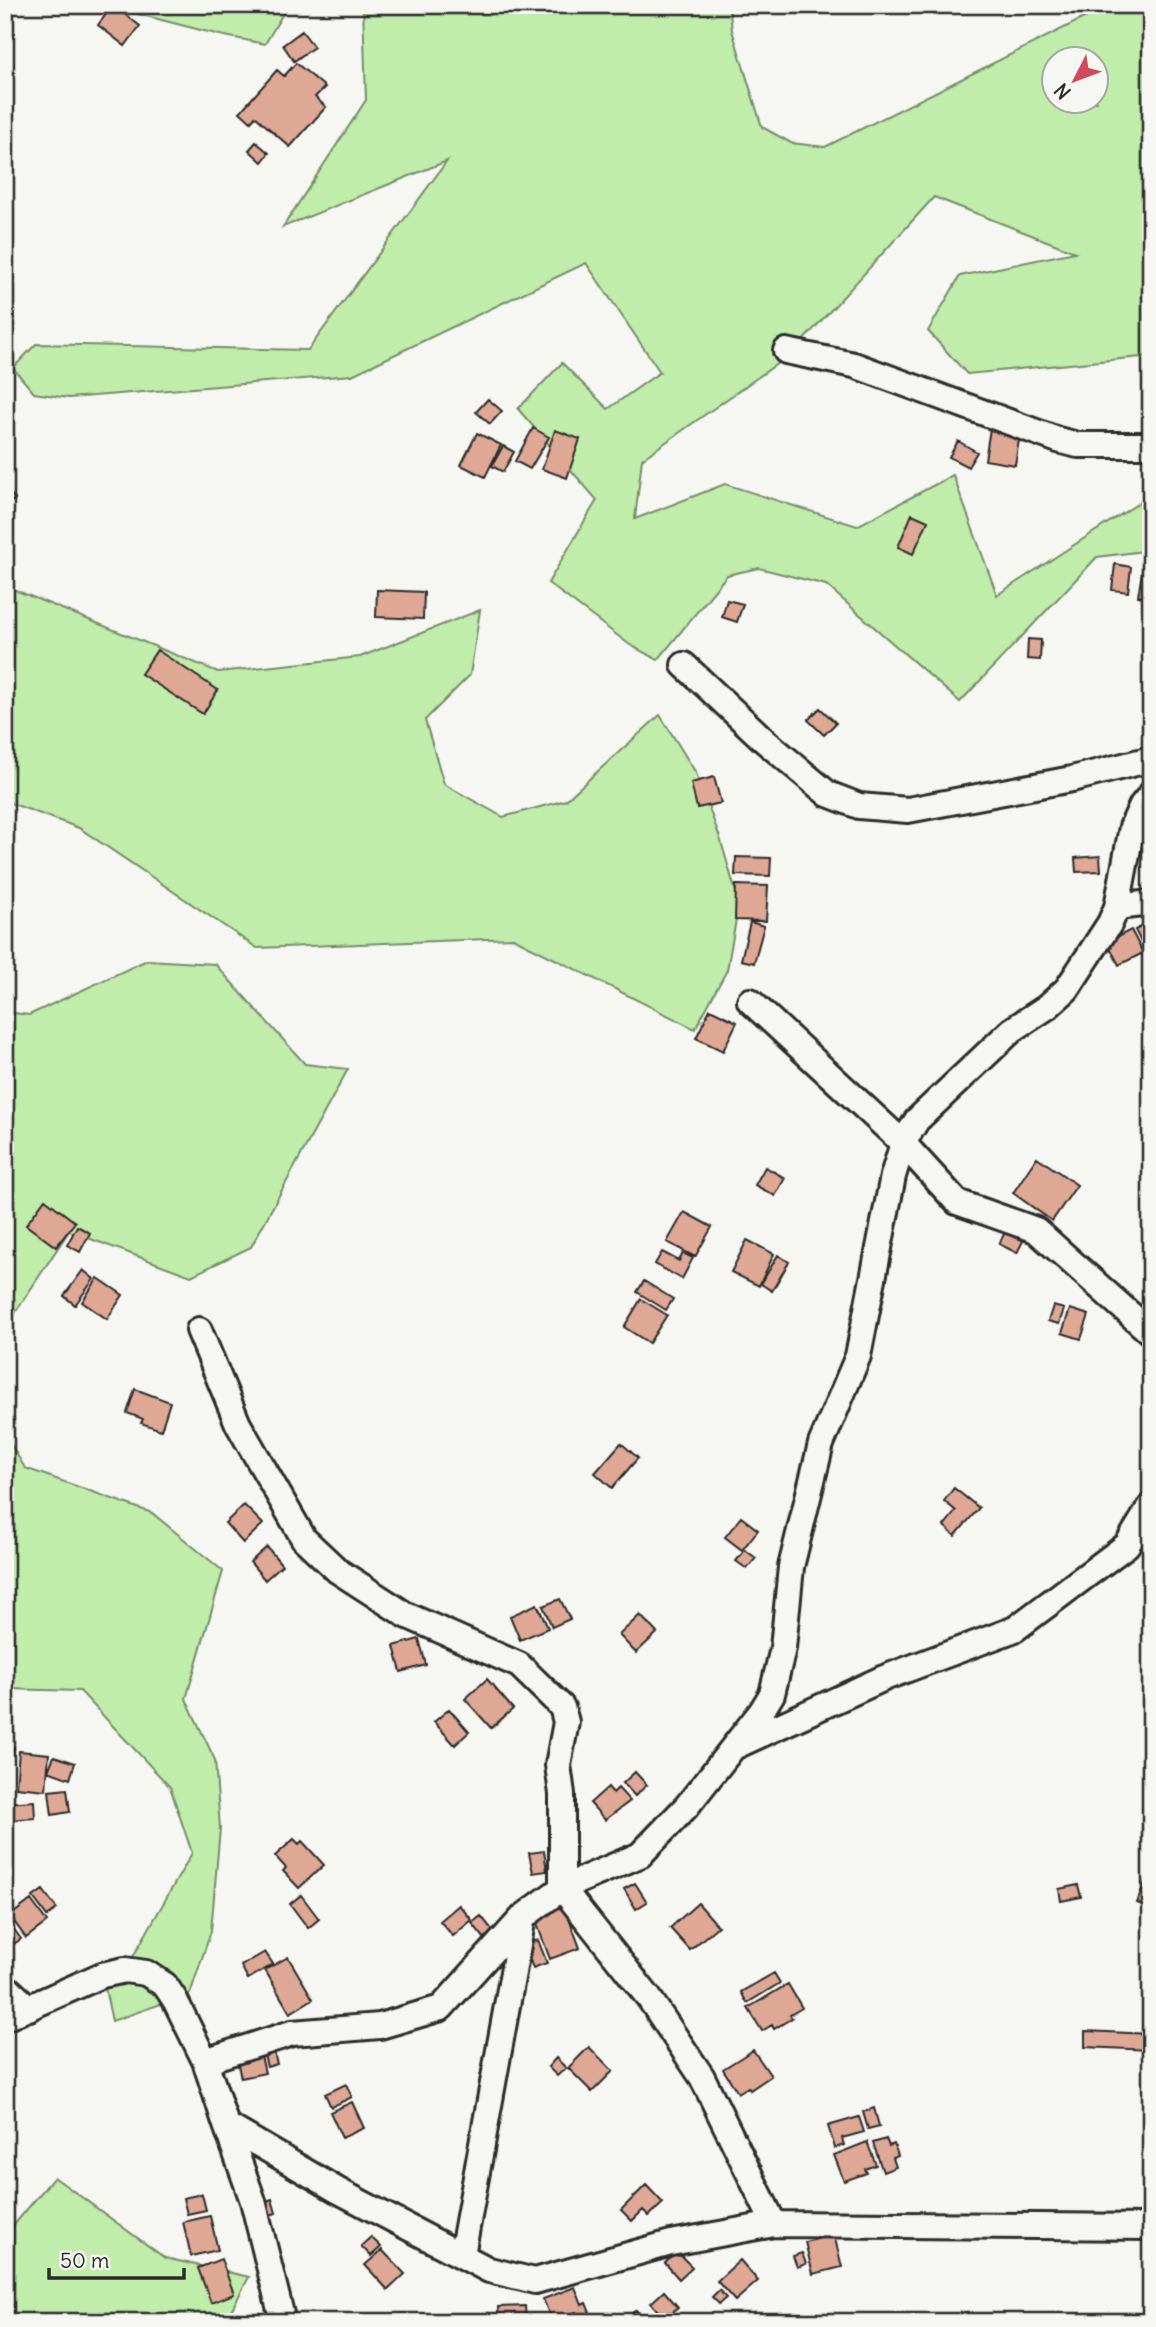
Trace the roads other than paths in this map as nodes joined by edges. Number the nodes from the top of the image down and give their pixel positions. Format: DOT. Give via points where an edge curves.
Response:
graph roads {
  1 [pos="786,351"];
  2 [pos="1151,445"];
  3 [pos="684,665"];
  4 [pos="1151,759"];
  5 [pos="1151,794"];
  6 [pos="1151,903"];
  7 [pos="1117,907"];
  8 [pos="750,1001"];
  9 [pos="903,1143"];
  10 [pos="199,1330"];
  11 [pos="1151,1333"];
  12 [pos="1151,1506"];
  13 [pos="730,1749"];
  14 [pos="562,1888"];
  15 [pos="523,1917"];
  16 [pos="5,1986"];
  17 [pos="29,2008"];
  18 [pos="5,2018"];
  19 [pos="205,2062"];
  20 [pos="226,2125"];
  21 [pos="774,2224"];
  22 [pos="1151,2227"];
  23 [pos="462,2255"];
  24 [pos="283,2322"];
  1 -- 2 [label="street" via="854,365 1058,440"];
  3 -- 4 [label="street" via="828,793 859,806 908,810"];
  5 -- 7 [label="street" via="1132,827"];
  6 -- 7 [label="street"];
  7 -- 9 [label="street" via="1067,989 1003,1039 917,1120"];
  8 -- 9 [label="street"];
  9 -- 11 [label="street" via="957,1202 1036,1230"];
  9 -- 13 [label="street" via="858,1356 821,1444 791,1567 783,1648 772,1694"];
  10 -- 14 [label="street" via="238,1424 304,1539 338,1571 406,1615 519,1665 562,1707 566,1721 558,1765"];
  12 -- 13 [label="street" via="1127,1545 1015,1629 884,1678"];
  13 -- 14 [label="street" via="687,1806 640,1855"];
  14 -- 15 [label="street"];
  14 -- 21 [label="street" via="649,1998 702,2077"];
  15 -- 19 [label="street" via="441,2008 380,2026 292,2033"];
  15 -- 23 [label="street"];
  16 -- 17 [label="street"];
  17 -- 18 [label="street"];
  17 -- 19 [label="street" via="102,1975 125,1970 146,1973 165,1985 175,2000"];
  19 -- 20 [label="street"];
  20 -- 23 [label="street"];
  20 -- 24 [label="street" via="253,2201"];
  21 -- 22 [label="street"];
  21 -- 23 [label="street" via="671,2243 535,2281 489,2270"];
}
